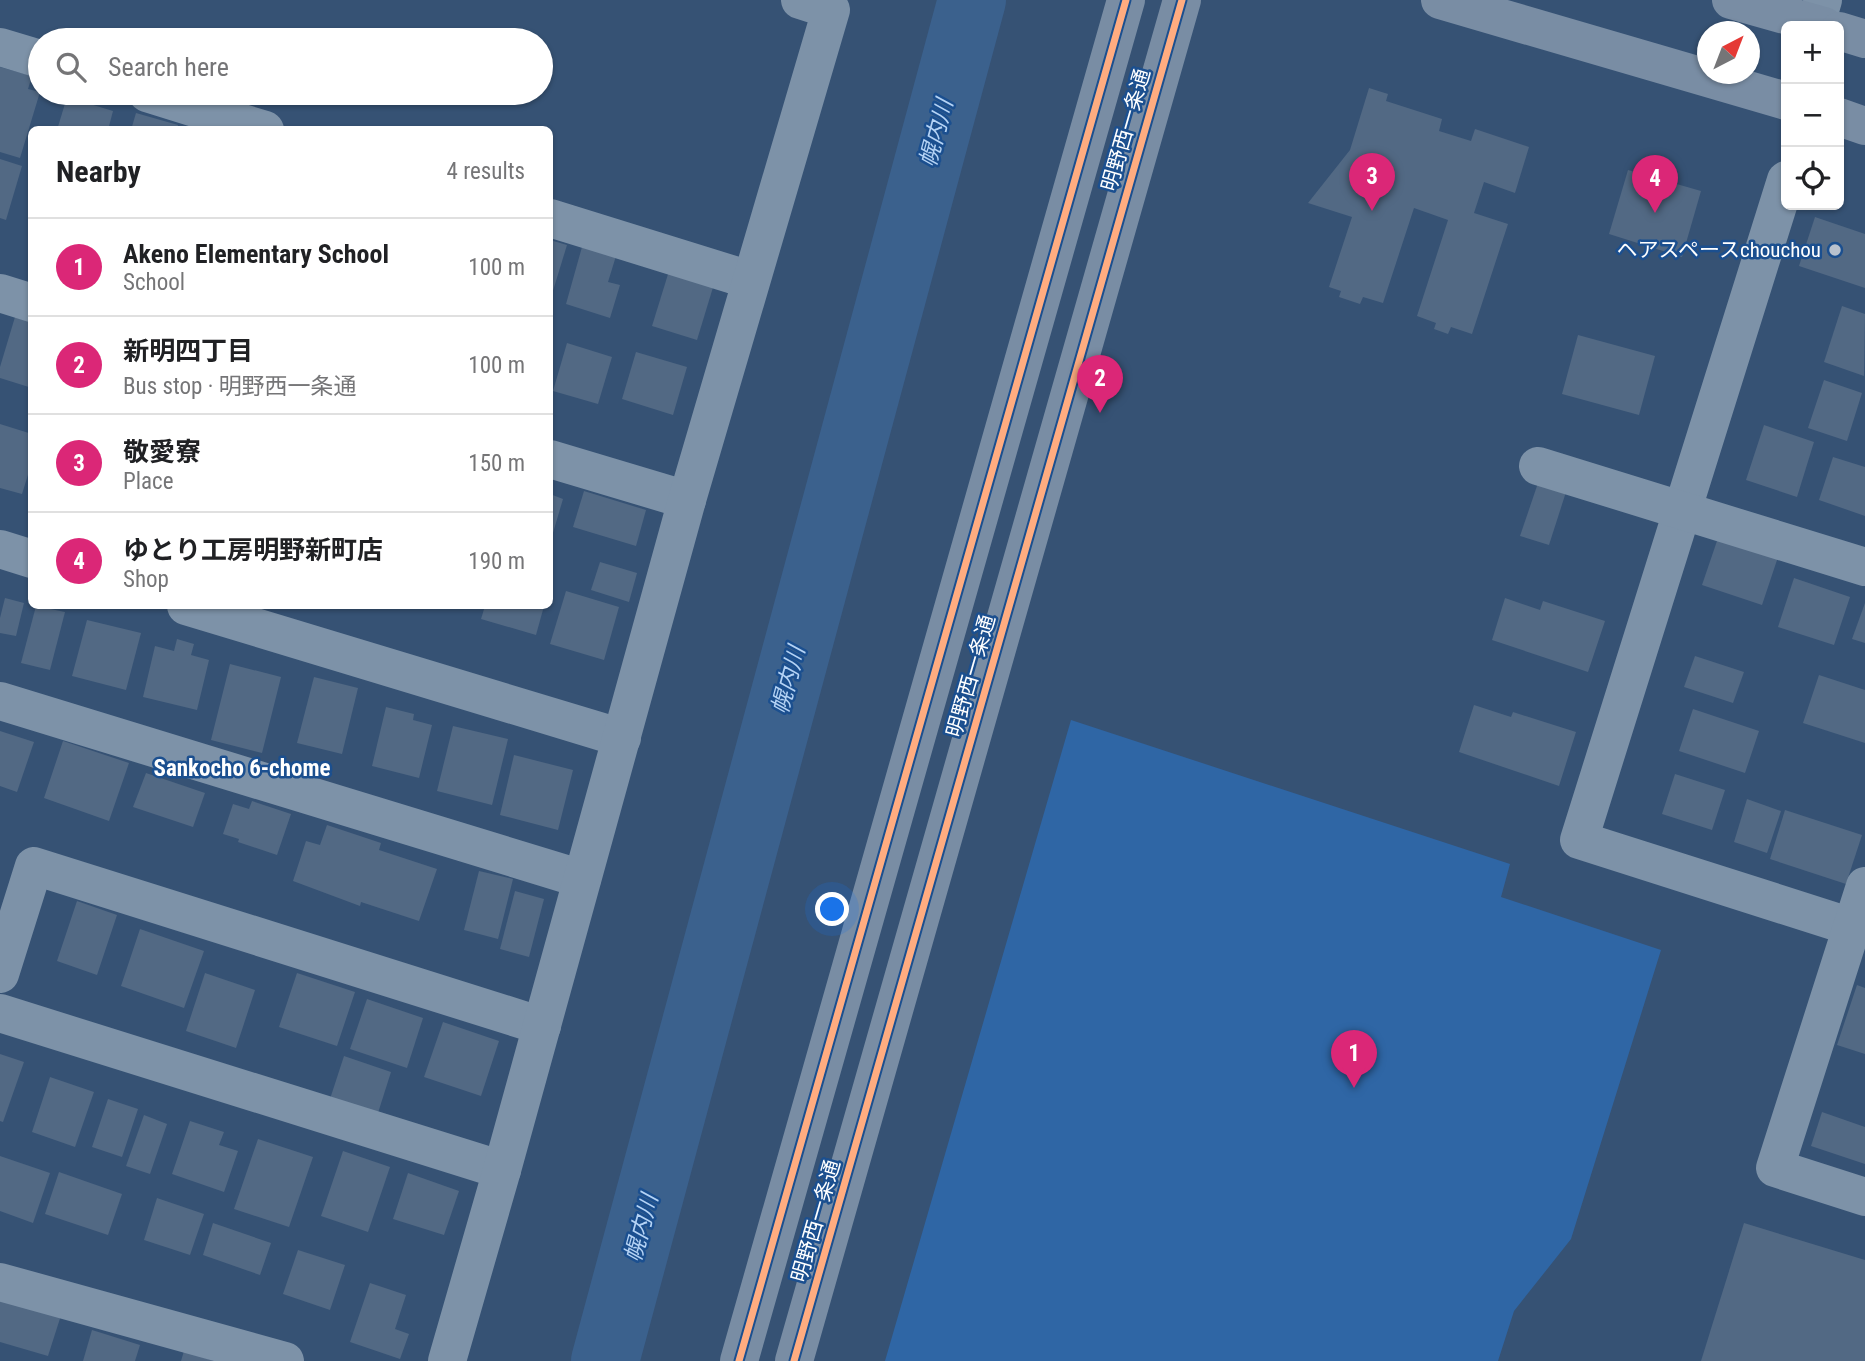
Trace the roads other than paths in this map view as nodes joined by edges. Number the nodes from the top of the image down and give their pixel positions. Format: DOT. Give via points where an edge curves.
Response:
graph roads {
  1 [pos="800,0"];
  2 [pos="1126,0"];
  3 [pos="1182,0"];
  4 [pos="1440,0"];
  5 [pos="1731,0"];
  6 [pos="1826,20"];
  7 [pos="1865,39"];
  8 [pos="0,47"];
  9 [pos="28,56"];
  10 [pos="1781,100"];
  11 [pos="185,105"];
  12 [pos="1844,119"];
  13 [pos="1865,125"];
  14 [pos="252,126"];
  15 [pos="1781,196"];
  16 [pos="553,219"];
  17 [pos="750,280"];
  18 [pos="0,293"];
  19 [pos="28,302"];
  20 [pos="553,460"];
  21 [pos="1538,466"];
  22 [pos="687,500"];
  23 [pos="1681,510"];
  24 [pos="0,549"];
  25 [pos="28,558"];
  26 [pos="1865,567"];
  27 [pos="196,609"];
  28 [pos="0,701"];
  29 [pos="622,738"];
  30 [pos="582,879"];
  31 [pos="1865,887"];
  32 [pos="1852,927"];
  33 [pos="0,974"];
  34 [pos="0,1013"];
  35 [pos="542,1026"];
  36 [pos="502,1170"];
  37 [pos="1865,1197"];
  38 [pos="0,1282"];
  39 [pos="285,1361"];
  40 [pos="447,1361"];
  41 [pos="739,1361"];
  42 [pos="794,1361"];
  1 -- 17 [label="street" via="831,9"];
  2 -- 41 [label="street, 明野西一条通"];
  3 -- 42 [label="street, 明野西一条通"];
  4 -- 10 [label="street"];
  5 -- 6 [label="street"];
  6 -- 7 [label="street"];
  8 -- 9 [label="street"];
  11 -- 14 [label="street"];
  12 -- 13 [label="street"];
  15 -- 23 [label="street"];
  16 -- 17 [label="street"];
  17 -- 22 [label="street"];
  18 -- 19 [label="street"];
  20 -- 22 [label="street"];
  21 -- 23 [label="street"];
  22 -- 29 [label="street"];
  23 -- 26 [label="street"];
  23 -- 32 [label="street" via="1579,839"];
  24 -- 25 [label="street"];
  27 -- 29 [label="street"];
  28 -- 30 [label="street"];
  29 -- 30 [label="street"];
  30 -- 35 [label="street"];
  31 -- 32 [label="street"];
  32 -- 37 [label="street" via="1775,1168"];
  33 -- 35 [label="street" via="34,866"];
  34 -- 36 [label="street"];
  35 -- 36 [label="street"];
  36 -- 40 [label="street"];
  38 -- 39 [label="street"];
}
